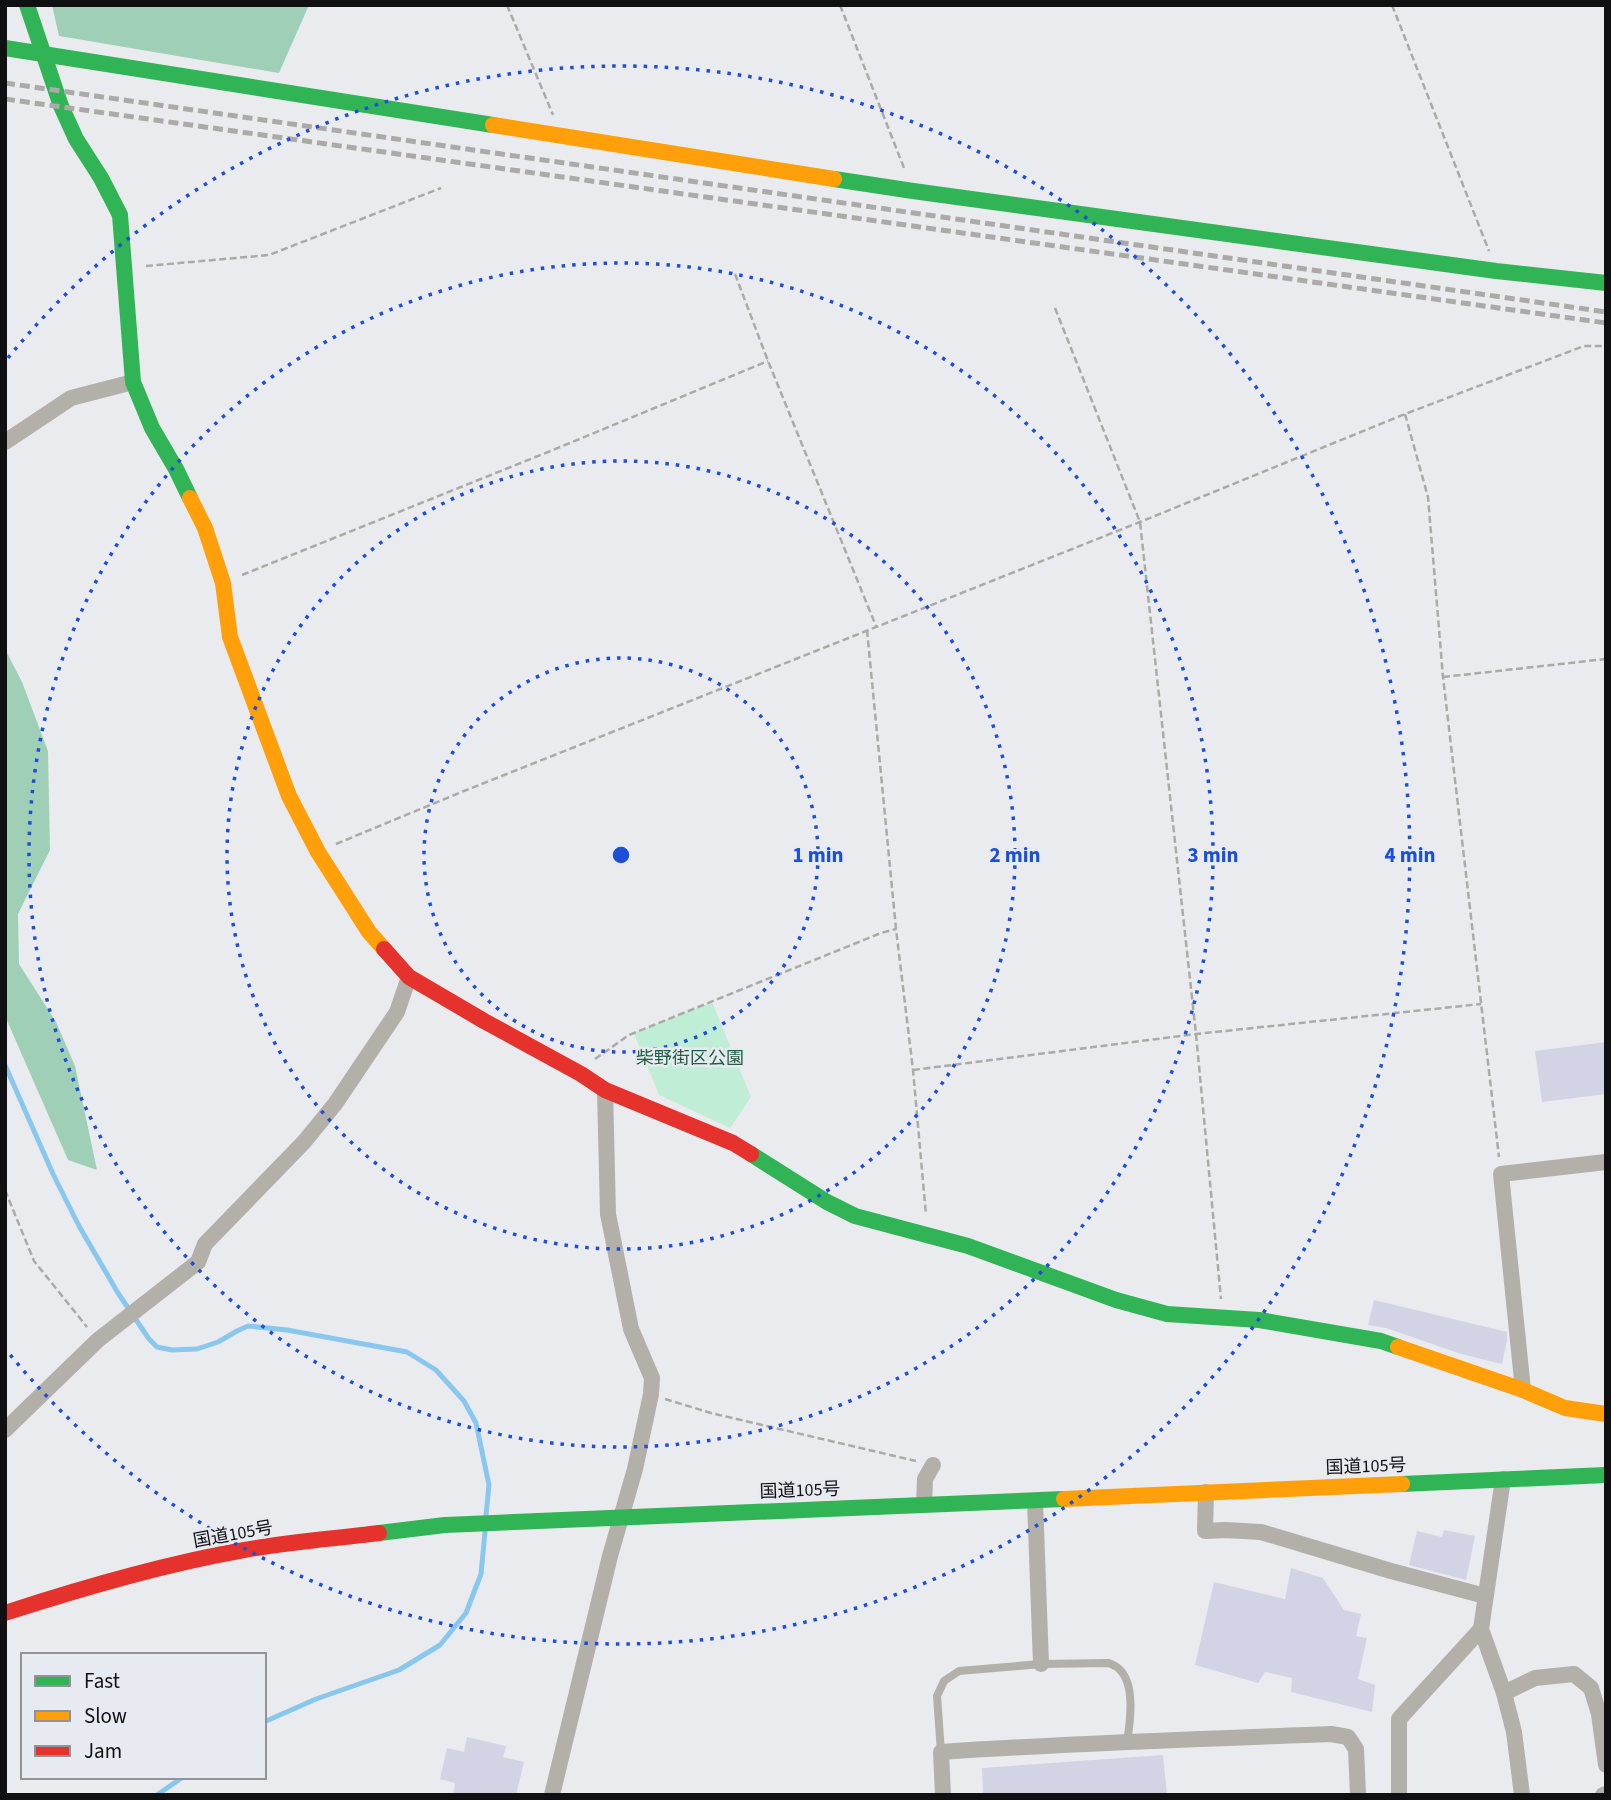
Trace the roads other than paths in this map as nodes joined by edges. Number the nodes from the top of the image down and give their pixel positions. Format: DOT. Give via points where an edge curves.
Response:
graph roads {
  1 [pos="27,5"];
  2 [pos="5,48"];
  3 [pos="42,54"];
  4 [pos="1606,283"];
  5 [pos="132,382"];
  6 [pos="5,442"];
  7 [pos="409,977"];
  8 [pos="605,1090"];
  9 [pos="1606,1161"];
  10 [pos="1523,1390"];
  11 [pos="1606,1414"];
  12 [pos="5,1430"];
  13 [pos="933,1465"];
  14 [pos="1606,1475"];
  15 [pos="1503,1479"];
  16 [pos="1206,1492"];
  17 [pos="1035,1501"];
  18 [pos="924,1504"];
  19 [pos="620,1517"];
  20 [pos="1485,1596"];
  21 [pos="7,1612"];
  22 [pos="1481,1629"];
  23 [pos="1041,1664"];
  24 [pos="1504,1693"];
  25 [pos="1127,1743"];
  26 [pos="941,1752"];
  27 [pos="1606,1765"];
  28 [pos="552,1795"];
  29 [pos="943,1795"];
  30 [pos="1359,1795"];
  31 [pos="1399,1795"];
  32 [pos="1522,1795"];
  1 -- 3 [label="main road"];
  2 -- 3 [label="main road"];
  3 -- 4 [label="main road" via="913,191"];
  3 -- 5 [label="main road" via="76,139 120,215"];
  5 -- 6 [label="street" via="71,398"];
  5 -- 7 [label="main road" via="205,528 223,583 230,638 289,796 317,852 369,932"];
  7 -- 8 [label="main road"];
  7 -- 12 [label="street" via="397,1012 335,1104 205,1244 198,1262 98,1340"];
  8 -- 10 [label="main road" via="733,1143 855,1216 968,1246 1167,1314 1259,1320 1381,1341"];
  8 -- 19 [label="street" via="608,1214 631,1329 652,1378 635,1469"];
  9 -- 10 [label="street" via="1501,1174"];
  10 -- 11 [label="main road" via="1564,1408"];
  13 -- 18 [label="street" via="925,1479"];
  14 -- 15 [label="main road, 国道105号"];
  15 -- 16 [label="main road, 国道105号"];
  15 -- 20 [label="street"];
  16 -- 17 [label="main road, 国道105号"];
  16 -- 20 [label="street" via="1205,1531 1261,1532"];
  17 -- 18 [label="main road, 国道105号"];
  17 -- 23 [label="street"];
  18 -- 19 [label="main road, 国道105号"];
  19 -- 21 [label="main road, 国道105号" via="446,1525 242,1550 79,1589"];
  19 -- 28 [label="street"];
  20 -- 22 [label="street"];
  22 -- 24 [label="street"];
  22 -- 31 [label="street" via="1399,1719"];
  23 -- 25 [label="lane" via="1109,1663 1119,1668 1126,1678 1131,1705"];
  23 -- 26 [label="lane" via="960,1671 944,1681 937,1696"];
  24 -- 27 [label="street" via="1535,1678 1574,1674 1591,1688"];
  24 -- 32 [label="street"];
  25 -- 26 [label="street"];
  25 -- 30 [label="street" via="1348,1737 1356,1749"];
  26 -- 29 [label="street"];
}
